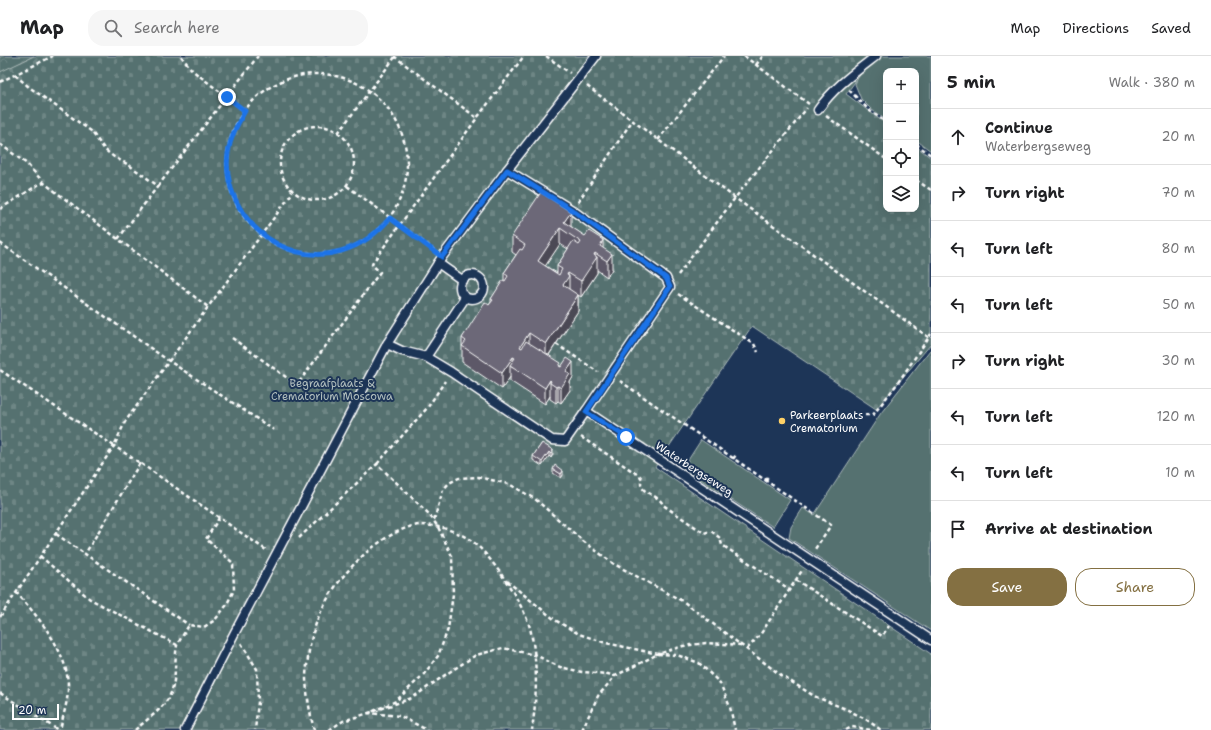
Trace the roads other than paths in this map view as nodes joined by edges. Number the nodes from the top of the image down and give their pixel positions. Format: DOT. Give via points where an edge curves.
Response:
graph roads {
  1 [pos="596,56"];
  2 [pos="876,56"];
  3 [pos="818,110"];
  4 [pos="507,170"];
  5 [pos="440,260"];
  6 [pos="462,280"];
  7 [pos="465,298"];
  8 [pos="387,344"];
  9 [pos="426,357"];
  10 [pos="586,412"];
  11 [pos="931,640"];
  12 [pos="186,730"];
  1 -- 4 [label="lane"];
  2 -- 3 [label="lane" via="842,83"];
  4 -- 5 [label="lane"];
  4 -- 10 [label="lane" via="572,210 666,278 670,287"];
  5 -- 6 [label="lane"];
  5 -- 8 [label="lane"];
  6 -- 7 [label="lane" via="459,287"];
  6 -- 7 [label="lane" via="468,275 476,275 484,284 480,296 472,300"];
  7 -- 9 [label="lane"];
  8 -- 9 [label="lane" via="402,352"];
  8 -- 12 [label="lane"];
  9 -- 10 [label="lane" via="552,440 565,441"];
  10 -- 11 [label="lane, Waterbergseweg"];
}
